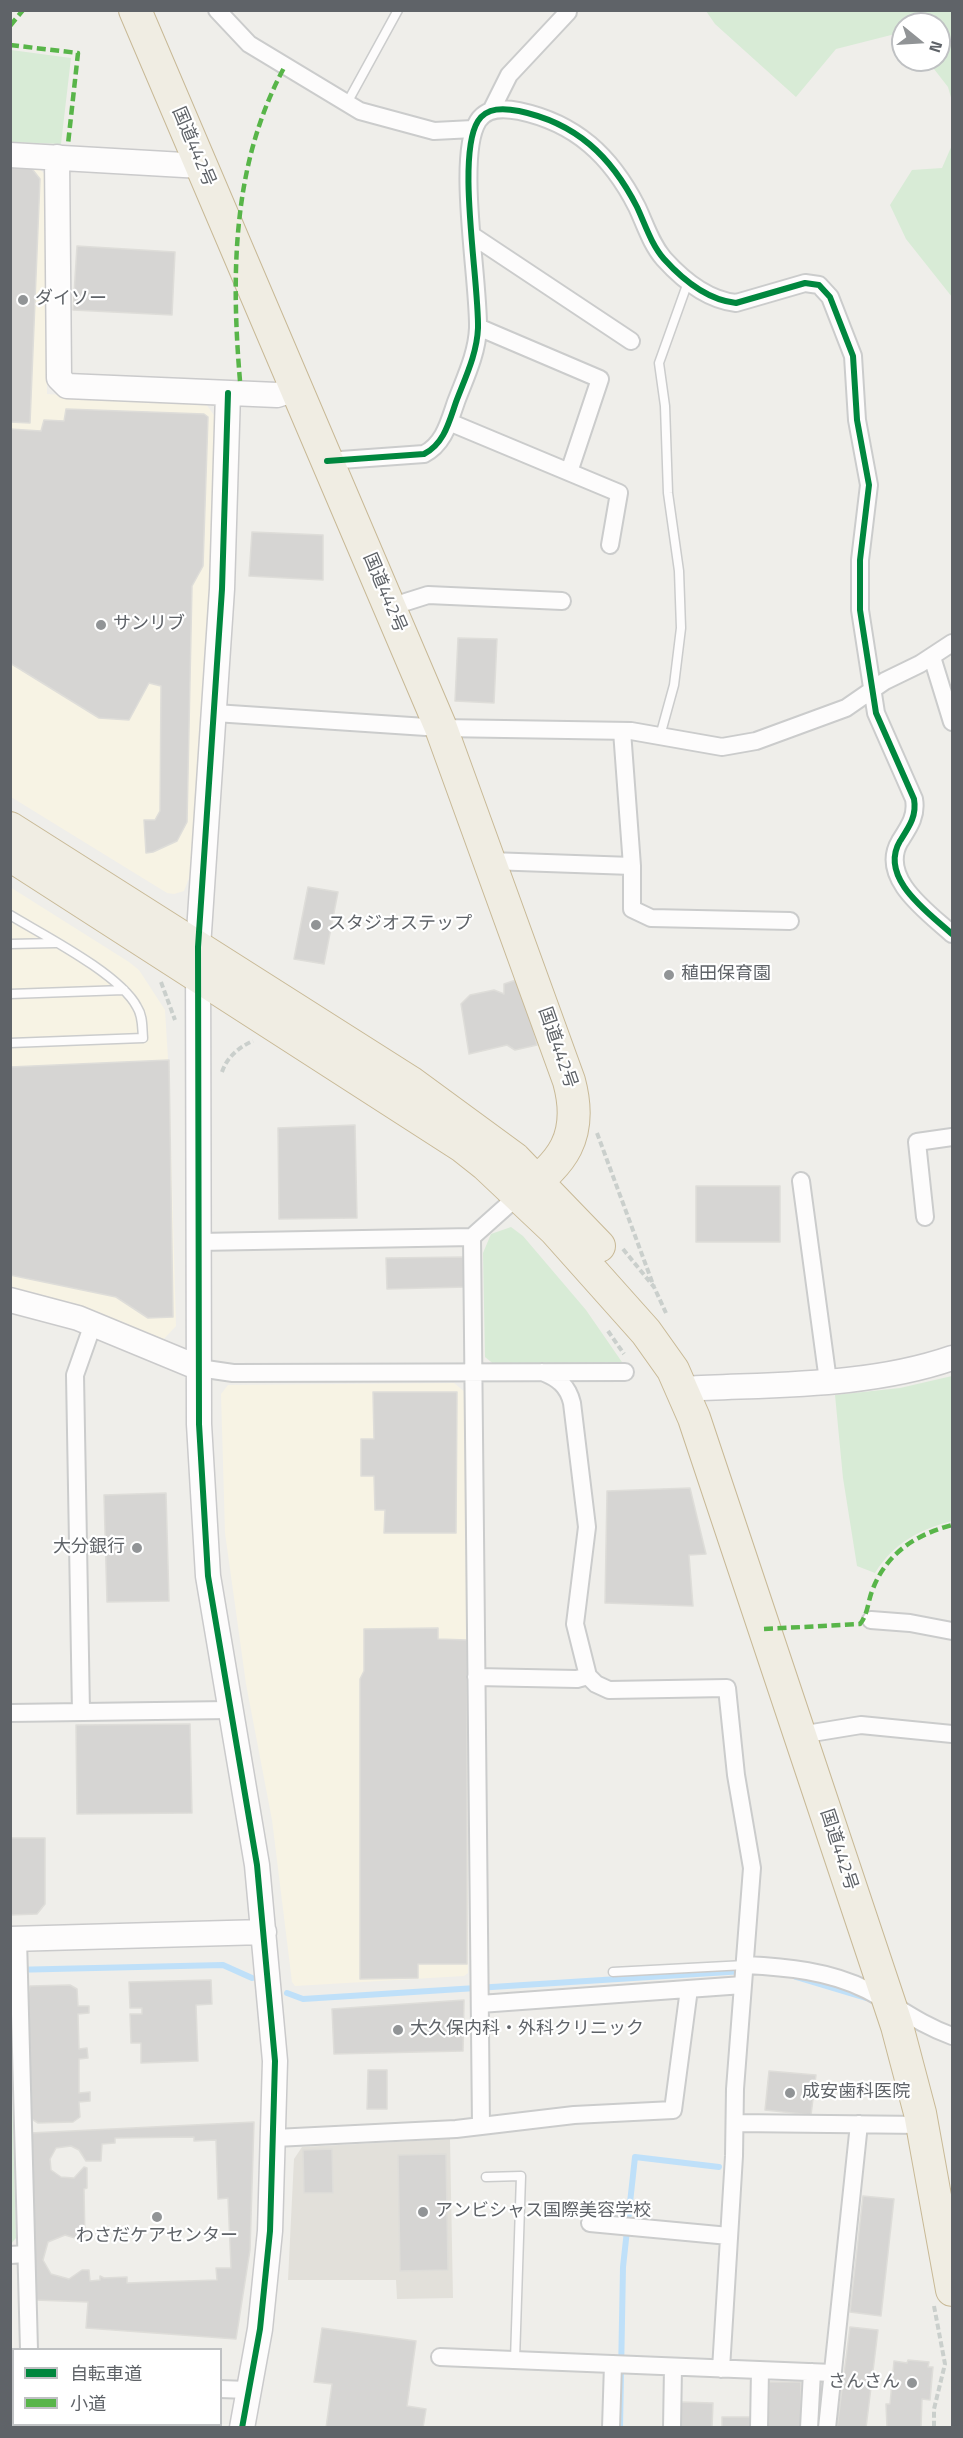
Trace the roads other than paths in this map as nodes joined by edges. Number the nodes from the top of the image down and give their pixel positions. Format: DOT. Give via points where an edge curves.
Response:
graph roads {
  1 [pos="135,10"];
  2 [pos="217,10"];
  3 [pos="398,10"];
  4 [pos="568,12"];
  5 [pos="346,103"];
  6 [pos="491,111"];
  7 [pos="473,129"];
  8 [pos="10,155"];
  9 [pos="57,157"];
  10 [pos="201,166"];
  11 [pos="473,236"];
  12 [pos="688,282"];
  13 [pos="478,327"];
  14 [pos="631,341"];
  15 [pos="296,388"];
  16 [pos="228,393"];
  17 [pos="450,422"];
  18 [pos="327,461"];
  19 [pos="569,472"];
  20 [pos="610,545"];
  21 [pos="562,601"];
  22 [pos="390,607"];
  23 [pos="945,652"];
  24 [pos="872,690"];
  25 [pos="215,713"];
  26 [pos="952,722"];
  27 [pos="441,728"];
  28 [pos="622,731"];
  29 [pos="660,736"];
  30 [pos="10,828"];
  31 [pos="490,861"];
  32 [pos="16,862"];
  33 [pos="632,866"];
  34 [pos="10,915"];
  35 [pos="790,921"];
  36 [pos="952,934"];
  37 [pos="55,943"];
  38 [pos="10,945"];
  39 [pos="198,961"];
  40 [pos="123,990"];
  41 [pos="10,994"];
  42 [pos="10,1043"];
  43 [pos="952,1137"];
  44 [pos="801,1181"];
  45 [pos="529,1188"];
  46 [pos="925,1217"];
  47 [pos="472,1237"];
  48 [pos="199,1242"];
  49 [pos="10,1300"];
  50 [pos="93,1324"];
  51 [pos="952,1358"];
  52 [pos="199,1368"];
  53 [pos="473,1372"];
  54 [pos="542,1372"];
  55 [pos="625,1372"];
  56 [pos="828,1381"];
  57 [pos="690,1403"];
  58 [pos="871,1620"];
  59 [pos="952,1630"];
  60 [pos="588,1676"];
  61 [pos="476,1677"];
  62 [pos="230,1710"];
  63 [pos="81,1712"];
  64 [pos="10,1713"];
  65 [pos="952,1734"];
  66 [pos="800,1735"];
  67 [pos="264,1932"];
  68 [pos="15,1945"];
  69 [pos="745,1965"];
  70 [pos="613,1972"];
  71 [pos="743,1985"];
  72 [pos="689,1989"];
  73 [pos="480,2004"];
  74 [pos="890,2005"];
  75 [pos="952,2036"];
  76 [pos="735,2123"];
  77 [pos="859,2124"];
  78 [pos="923,2125"];
  79 [pos="481,2126"];
  80 [pos="275,2138"];
  81 [pos="486,2178"];
  82 [pos="590,2223"];
  83 [pos="729,2236"];
  84 [pos="18,2255"];
  85 [pos="952,2290"];
  86 [pos="28,2348"];
  87 [pos="440,2357"];
  88 [pos="515,2360"];
  89 [pos="613,2364"];
  90 [pos="673,2367"];
  91 [pos="721,2369"];
  92 [pos="760,2370"];
  93 [pos="812,2372"];
  94 [pos="833,2373"];
  95 [pos="222,2389"];
  96 [pos="249,2390"];
  97 [pos="242,2427"];
  98 [pos="611,2427"];
  99 [pos="672,2427"];
  100 [pos="759,2427"];
  101 [pos="809,2427"];
  102 [pos="827,2427"];
  1 -- 10 [label="highway, 国道442号"];
  2 -- 5 [label="street" via="249,44"];
  3 -- 5 [label="lane"];
  4 -- 6 [label="street" via="509,75"];
  5 -- 7 [label="street" via="370,116 434,130"];
  6 -- 7 [label="street"];
  6 -- 12 [label="street" via="516,111 546,118 570,129 597,149 628,191 663,259"];
  7 -- 11 [label="street" via="468,181"];
  8 -- 9 [label="street"];
  9 -- 10 [label="street"];
  9 -- 16 [label="street" via="60,378 74,387"];
  10 -- 15 [label="highway, 国道442号"];
  11 -- 13 [label="street"];
  11 -- 14 [label="street"];
  12 -- 24 [label="street" via="726,302 753,300 805,283 819,285 830,297 855,360 857,420 869,485 858,597"];
  12 -- 29 [label="lane" via="659,363 681,627 674,685"];
  13 -- 17 [label="street" via="475,349"];
  13 -- 19 [label="street" via="600,379"];
  15 -- 16 [label="street" via="277,395"];
  15 -- 18 [label="highway, 国道442号"];
  16 -- 25 [label="street"];
  17 -- 18 [label="street" via="442,439 424,454"];
  17 -- 19 [label="street"];
  18 -- 22 [label="highway, 国道442号"];
  19 -- 20 [label="street" via="619,493"];
  21 -- 22 [label="street" via="428,595"];
  22 -- 27 [label="highway, 国道442号"];
  23 -- 24 [label="street"];
  23 -- 26 [label="street"];
  24 -- 29 [label="street" via="846,708 738,745 709,747"];
  24 -- 36 [label="street" via="876,712 916,810 895,850 896,869 919,905"];
  25 -- 27 [label="street"];
  25 -- 39 [label="street"];
  27 -- 28 [label="street"];
  27 -- 31 [label="highway, 国道442号"];
  28 -- 29 [label="street"];
  28 -- 33 [label="street"];
  30 -- 39 [label="highway, 国道442号"];
  31 -- 33 [label="street"];
  31 -- 45 [label="highway, 国道442号" via="575,1107 575,1127 570,1139 554,1165"];
  32 -- 39 [label="highway, 国道442号"];
  33 -- 35 [label="street" via="632,909 644,916"];
  34 -- 37 [label="lane"];
  37 -- 38 [label="lane"];
  37 -- 40 [label="lane"];
  39 -- 45 [label="highway, 国道442号" via="462,1146"];
  39 -- 48 [label="street"];
  40 -- 41 [label="lane"];
  40 -- 42 [label="lane" via="138,1007 143,1038"];
  43 -- 46 [label="street" via="917,1142"];
  44 -- 56 [label="street"];
  45 -- 47 [label="street"];
  45 -- 57 [label="highway, 国道442号" via="646,1332"];
  47 -- 48 [label="street"];
  47 -- 53 [label="street"];
  48 -- 52 [label="street"];
  49 -- 50 [label="street"];
  50 -- 52 [label="street"];
  50 -- 63 [label="street" via="75,1375"];
  51 -- 56 [label="street" via="894,1373"];
  52 -- 53 [label="street" via="233,1374"];
  52 -- 62 [label="street" via="204,1529"];
  53 -- 54 [label="street"];
  53 -- 61 [label="street"];
  54 -- 55 [label="street"];
  54 -- 60 [label="street" via="565,1386 572,1403 587,1527 574,1616"];
  56 -- 57 [label="street"];
  57 -- 66 [label="highway, 国道442号"];
  58 -- 59 [label="street"];
  60 -- 61 [label="street"];
  60 -- 69 [label="street" via="609,1690 727,1688 736,1775 752,1859"];
  61 -- 73 [label="street"];
  62 -- 63 [label="street"];
  62 -- 67 [label="street" via="257,1865"];
  63 -- 64 [label="street"];
  65 -- 66 [label="street" via="861,1725"];
  66 -- 74 [label="highway, 国道442号"];
  67 -- 68 [label="street"];
  67 -- 80 [label="street" via="275,2061"];
  68 -- 84 [label="street" via="19,1983"];
  69 -- 70 [label="lane"];
  69 -- 71 [label="street"];
  69 -- 74 [label="street" via="819,1973 855,1985"];
  71 -- 72 [label="street"];
  71 -- 76 [label="street"];
  72 -- 73 [label="street"];
  72 -- 79 [label="street" via="673,2110 574,2115"];
  73 -- 79 [label="street"];
  74 -- 75 [label="street" via="921,2024"];
  74 -- 78 [label="highway, 国道442号"];
  76 -- 77 [label="street"];
  76 -- 83 [label="street"];
  77 -- 78 [label="street"];
  77 -- 94 [label="street"];
  78 -- 85 [label="highway, 国道442号"];
  79 -- 80 [label="street"];
  80 -- 96 [label="street" via="260,2329"];
  81 -- 88 [label="lane" via="521,2176"];
  82 -- 83 [label="street"];
  83 -- 91 [label="street"];
  84 -- 86 [label="street"];
  87 -- 88 [label="street"];
  88 -- 89 [label="street"];
  89 -- 90 [label="street"];
  89 -- 98 [label="street"];
  90 -- 91 [label="street"];
  90 -- 99 [label="street"];
  91 -- 92 [label="street"];
  92 -- 93 [label="street"];
  92 -- 100 [label="street"];
  93 -- 94 [label="street"];
  93 -- 101 [label="street"];
  94 -- 102 [label="street"];
  95 -- 96 [label="street"];
  96 -- 97 [label="street"];
}
